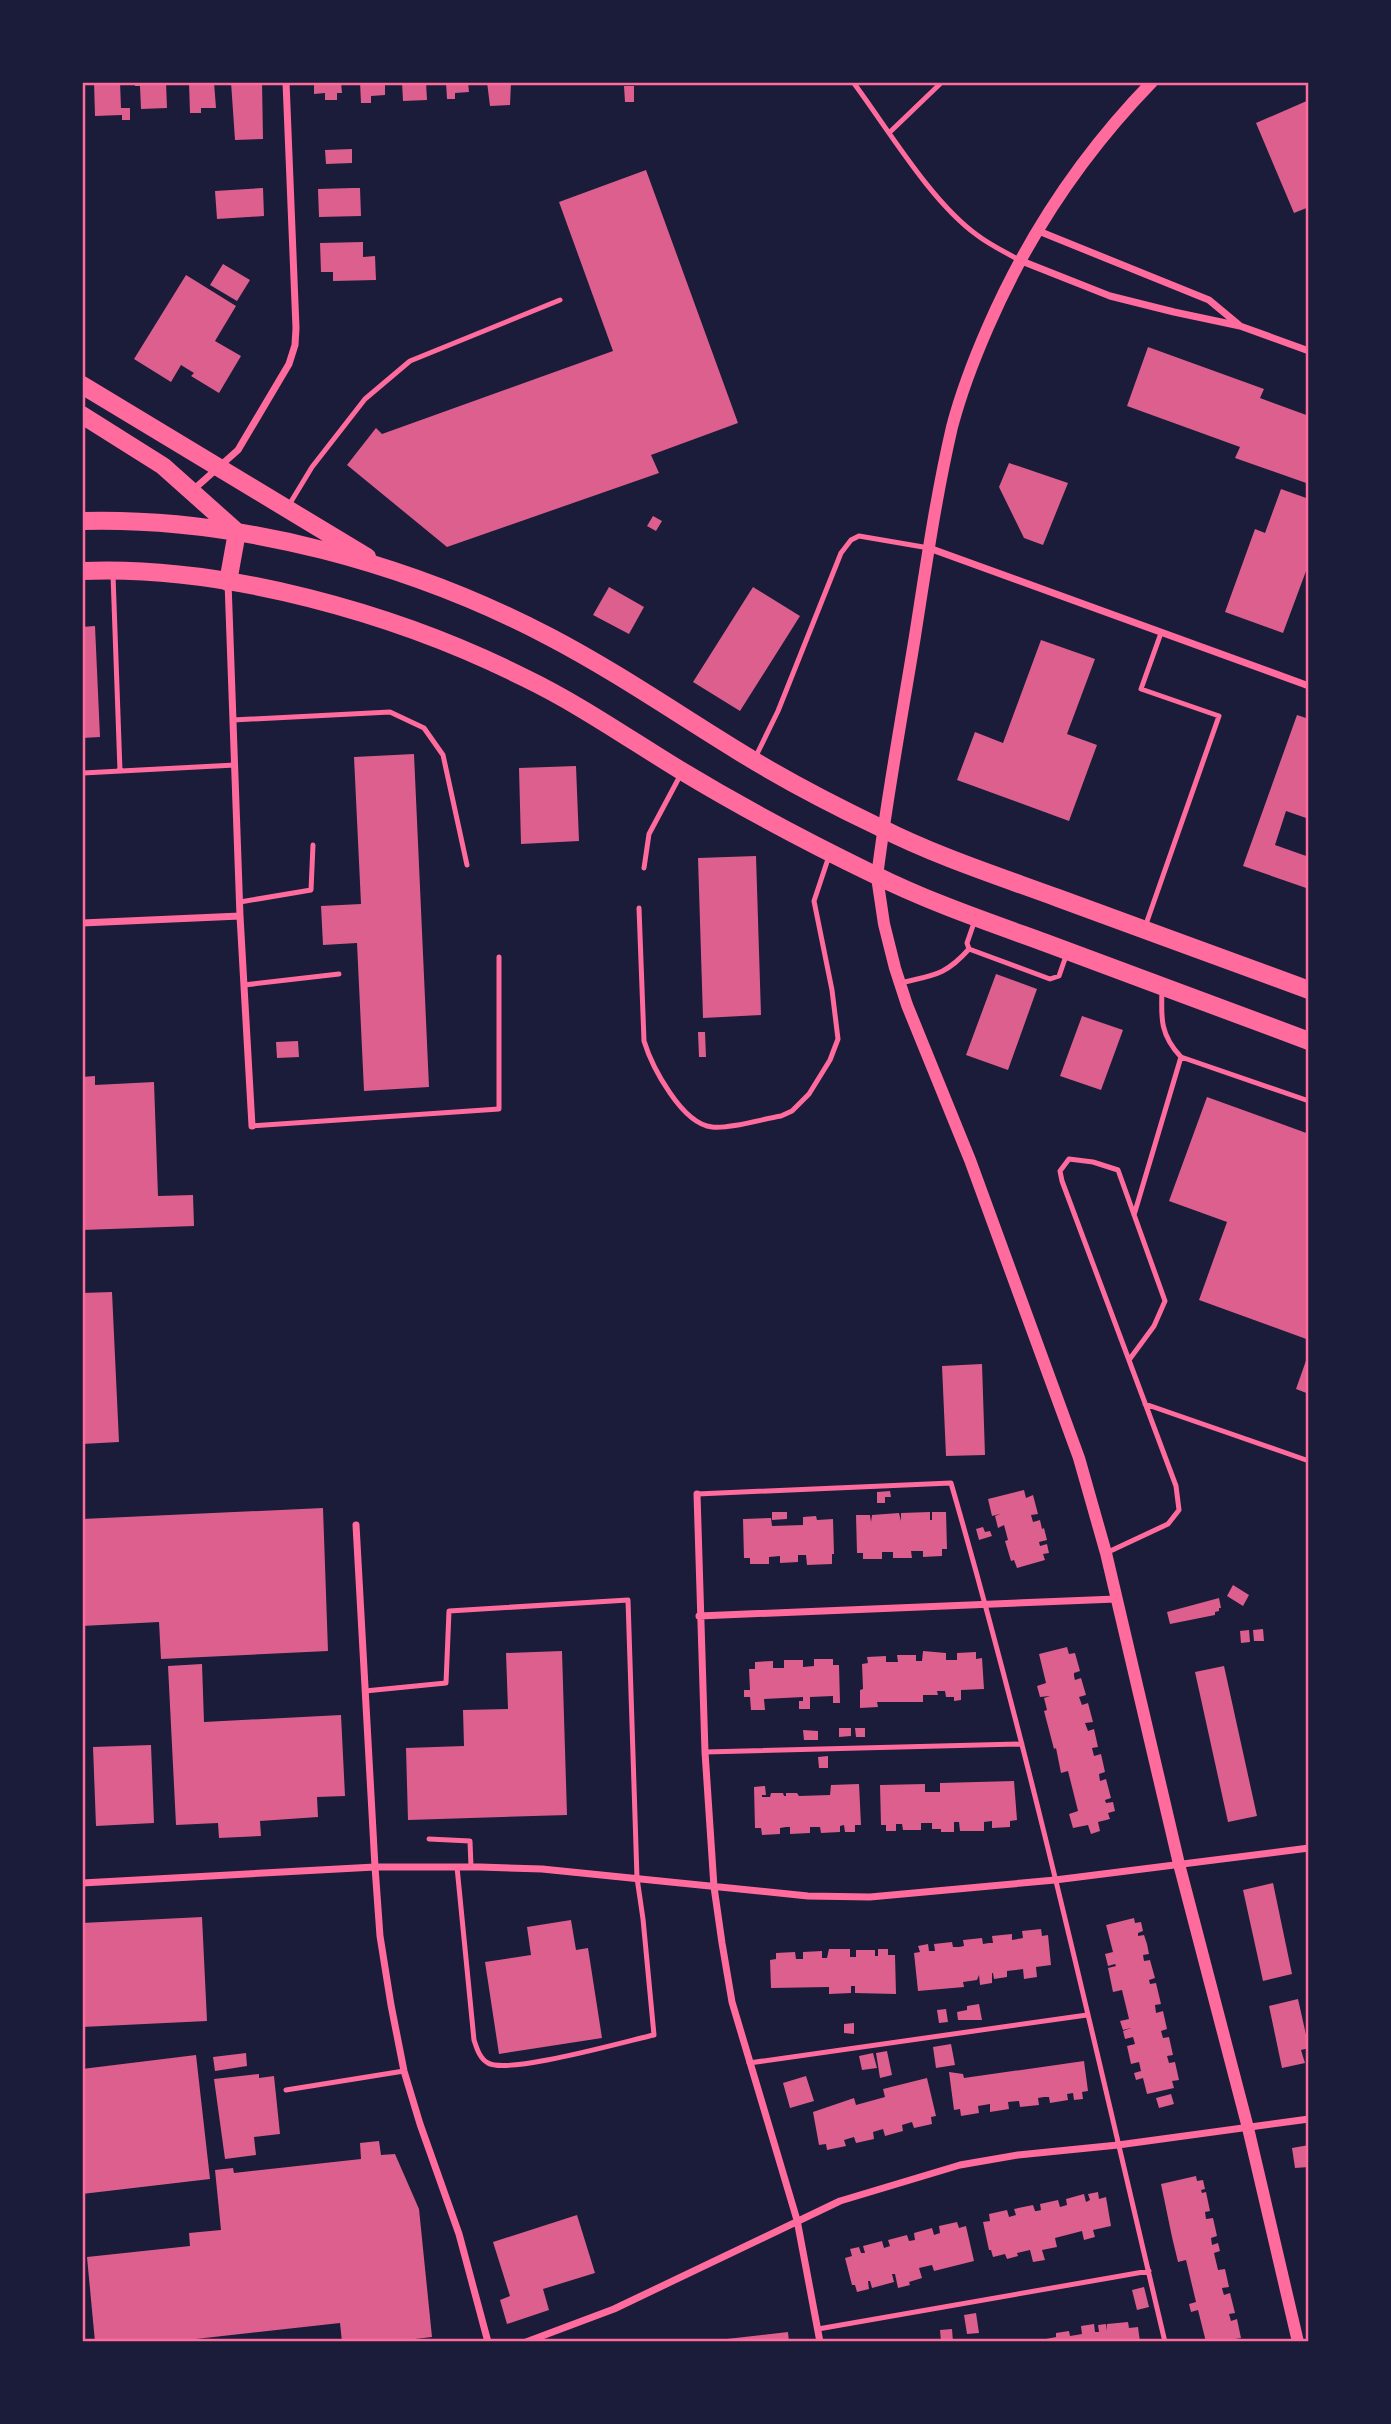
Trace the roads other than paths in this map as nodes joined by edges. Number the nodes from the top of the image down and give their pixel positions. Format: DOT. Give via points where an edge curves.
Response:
graph roads {
  1 [pos="286,82"];
  2 [pos="853,82"];
  3 [pos="942,82"];
  4 [pos="1152,82"];
  5 [pos="890,132"];
  6 [pos="1036,230"];
  7 [pos="1019,260"];
  8 [pos="560,300"];
  9 [pos="1240,326"];
  10 [pos="1309,351"];
  11 [pos="82,385"];
  12 [pos="82,415"];
  13 [pos="220,468"];
  14 [pos="193,490"];
  15 [pos="287,508"];
  16 [pos="82,521"];
  17 [pos="237,532"];
  18 [pos="929,548"];
  19 [pos="385,569"];
  20 [pos="82,571"];
  21 [pos="113,571"];
  22 [pos="228,582"];
  23 [pos="1161,633"];
  24 [pos="1309,686"];
  25 [pos="233,720"];
  26 [pos="754,760"];
  27 [pos="235,765"];
  28 [pos="120,771"];
  29 [pos="682,771"];
  30 [pos="83,773"];
  31 [pos="883,830"];
  32 [pos="313,845"];
  33 [pos="830,853"];
  34 [pos="467,864"];
  35 [pos="644,868"];
  36 [pos="877,877"];
  37 [pos="240,902"];
  38 [pos="639,908"];
  39 [pos="240,916"];
  40 [pos="976,917"];
  41 [pos="82,923"];
  42 [pos="1144,930"];
  43 [pos="969,949"];
  44 [pos="1068,951"];
  45 [pos="499,957"];
  46 [pos="339,974"];
  47 [pos="900,983"];
  48 [pos="244,985"];
  49 [pos="1162,986"];
  50 [pos="1309,990"];
  51 [pos="1309,1041"];
  52 [pos="1181,1057"];
  53 [pos="1309,1101"];
  54 [pos="253,1126"];
  55 [pos="1134,1215"];
  56 [pos="1129,1360"];
  57 [pos="1145,1404"];
  58 [pos="1309,1461"];
  59 [pos="696,1494"];
  60 [pos="356,1525"];
  61 [pos="1106,1553"];
  62 [pos="1116,1599"];
  63 [pos="986,1604"];
  64 [pos="699,1616"];
  65 [pos="365,1691"];
  66 [pos="1022,1744"];
  67 [pos="705,1752"];
  68 [pos="429,1839"];
  69 [pos="1309,1848"];
  70 [pos="1179,1864"];
  71 [pos="375,1867"];
  72 [pos="457,1867"];
  73 [pos="471,1867"];
  74 [pos="637,1878"];
  75 [pos="1055,1880"];
  76 [pos="82,1883"];
  77 [pos="714,1887"];
  78 [pos="1087,2015"];
  79 [pos="749,2063"];
  80 [pos="404,2071"];
  81 [pos="286,2090"];
  82 [pos="1309,2119"];
  83 [pos="1248,2128"];
  84 [pos="1118,2146"];
  85 [pos="797,2220"];
  86 [pos="1149,2271"];
  87 [pos="818,2329"];
  88 [pos="488,2342"];
  89 [pos="526,2342"];
  90 [pos="820,2342"];
  91 [pos="1166,2342"];
  92 [pos="1298,2342"];
  1 -- 13 [label="street" via="295,345 289,364 238,450"];
  2 -- 5 [label="lane"];
  3 -- 5 [label="lane"];
  4 -- 6 [label="street" via="1072,176"];
  5 -- 7 [label="lane" via="955,215 976,235"];
  6 -- 7 [label="street"];
  6 -- 9 [label="street" via="1209,300"];
  7 -- 9 [label="street" via="1110,296"];
  7 -- 18 [label="street" via="959,403"];
  8 -- 15 [label="lane" via="410,361 365,399 312,467"];
  9 -- 10 [label="street"];
  11 -- 13 [label="main road"];
  12 -- 14 [label="main road"];
  13 -- 14 [label="street"];
  13 -- 15 [label="main road"];
  14 -- 17 [label="main road"];
  15 -- 19 [label="main road"];
  16 -- 17 [label="main road"];
  17 -- 19 [label="main road"];
  17 -- 22 [label="main road"];
  18 -- 23 [label="street"];
  18 -- 26 [label="lane" via="859,536 851,540 841,553"];
  18 -- 31 [label="street"];
  19 -- 26 [label="main road" via="448,590 550,637"];
  20 -- 21 [label="main road"];
  21 -- 22 [label="main road"];
  21 -- 28 [label="lane"];
  22 -- 25 [label="street"];
  22 -- 29 [label="main road" via="368,614 426,633 529,679"];
  23 -- 24 [label="street"];
  23 -- 42 [label="lane" via="1141,689 1219,716"];
  25 -- 27 [label="street"];
  25 -- 34 [label="lane" via="390,712 424,728 443,755"];
  26 -- 31 [label="main road"];
  27 -- 28 [label="lane"];
  27 -- 37 [label="street"];
  28 -- 30 [label="lane"];
  29 -- 33 [label="main road"];
  29 -- 35 [label="lane" via="649,834"];
  31 -- 36 [label="street"];
  31 -- 42 [label="main road"];
  32 -- 37 [label="lane" via="311,890"];
  33 -- 36 [label="main road"];
  33 -- 38 [label="lane" via="814,901 838,1039 809,1094 781,1116 710,1127 690,1116 669,1091 645,1041"];
  36 -- 40 [label="main road"];
  36 -- 47 [label="street"];
  37 -- 39 [label="street"];
  39 -- 41 [label="street"];
  39 -- 48 [label="street"];
  40 -- 43 [label="lane"];
  40 -- 44 [label="main road"];
  42 -- 50 [label="main road"];
  43 -- 44 [label="lane" via="1050,979 1059,976"];
  43 -- 47 [label="lane" via="943,972"];
  44 -- 49 [label="main road"];
  45 -- 54 [label="lane" via="499,1109"];
  46 -- 48 [label="lane"];
  47 -- 61 [label="street" via="1079,1458"];
  48 -- 54 [label="street"];
  49 -- 51 [label="main road"];
  49 -- 52 [label="lane" via="1161,1021 1170,1045"];
  52 -- 53 [label="lane"];
  52 -- 55 [label="lane"];
  55 -- 56 [label="lane" via="1165,1301 1154,1326"];
  55 -- 56 [label="lane" via="1118,1170 1069,1159 1060,1171"];
  56 -- 57 [label="lane"];
  57 -- 58 [label="lane"];
  57 -- 61 [label="lane" via="1176,1486 1179,1510 1168,1524"];
  59 -- 63 [label="lane" via="951,1483"];
  59 -- 64 [label="street"];
  60 -- 65 [label="street"];
  61 -- 62 [label="street"];
  62 -- 63 [label="street"];
  62 -- 70 [label="street"];
  63 -- 64 [label="street"];
  63 -- 66 [label="lane"];
  64 -- 67 [label="street"];
  65 -- 71 [label="street"];
  65 -- 74 [label="lane" via="446,1683 449,1611 628,1600"];
  66 -- 67 [label="lane"];
  66 -- 75 [label="lane"];
  67 -- 77 [label="street"];
  68 -- 73 [label="lane" via="470,1841"];
  69 -- 70 [label="street"];
  70 -- 75 [label="street"];
  70 -- 83 [label="street"];
  71 -- 72 [label="street"];
  71 -- 76 [label="street"];
  71 -- 80 [label="street" via="380,1937"];
  72 -- 73 [label="street"];
  72 -- 74 [label="lane" via="474,2040 485,2063 495,2066 537,2062 654,2035"];
  73 -- 74 [label="street"];
  74 -- 77 [label="street"];
  75 -- 77 [label="street" via="870,1897"];
  75 -- 78 [label="lane"];
  77 -- 79 [label="street" via="732,2002"];
  78 -- 79 [label="lane"];
  78 -- 84 [label="lane"];
  79 -- 85 [label="street"];
  80 -- 81 [label="lane"];
  80 -- 88 [label="street" via="459,2234"];
  82 -- 83 [label="street"];
  83 -- 84 [label="street"];
  83 -- 92 [label="street"];
  84 -- 85 [label="street" via="960,2165 840,2201"];
  84 -- 86 [label="lane"];
  85 -- 87 [label="street"];
  85 -- 89 [label="street" via="614,2309"];
  86 -- 87 [label="lane"];
  86 -- 91 [label="lane"];
  87 -- 90 [label="street"];
}
